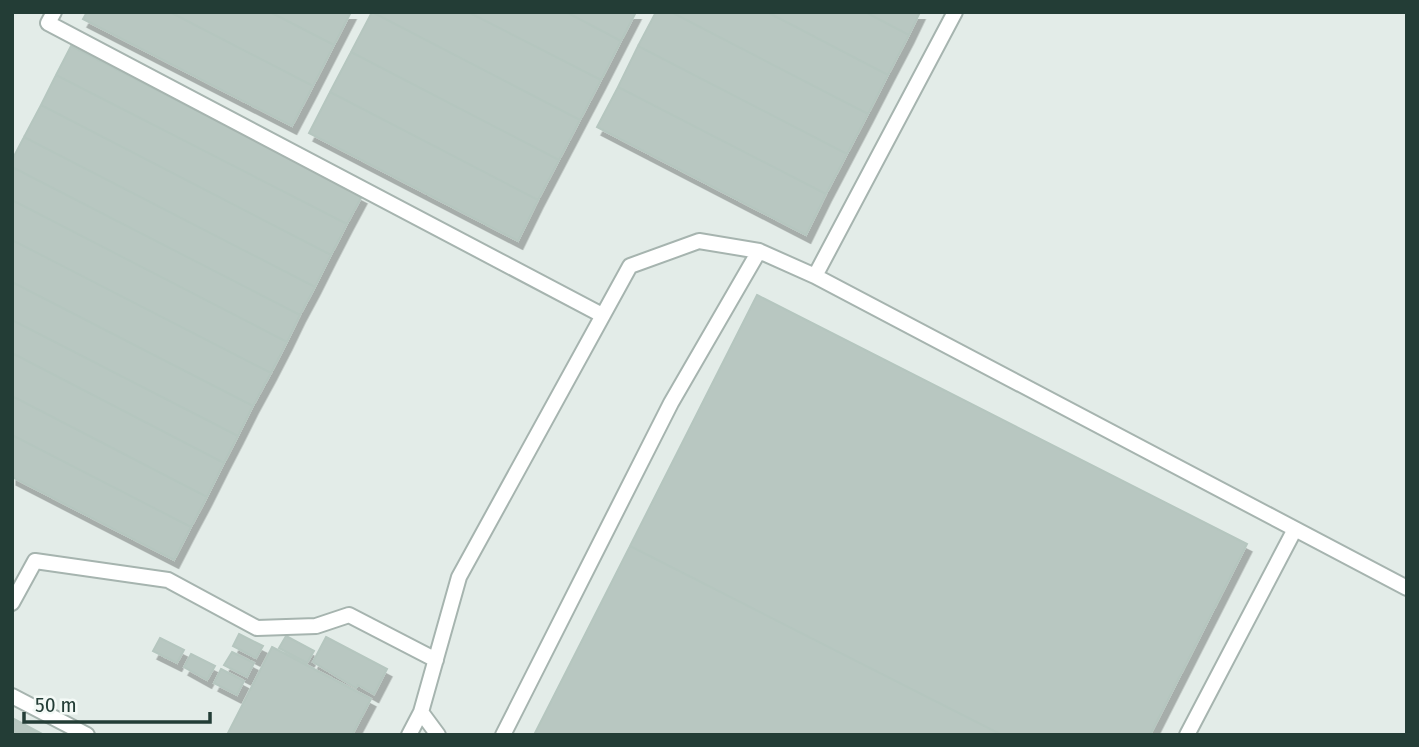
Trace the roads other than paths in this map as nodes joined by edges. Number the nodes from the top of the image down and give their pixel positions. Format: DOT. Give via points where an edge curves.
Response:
graph roads {
  1 [pos="54,12"];
  2 [pos="955,12"];
  3 [pos="759,251"];
  4 [pos="815,276"];
  5 [pos="602,315"];
  6 [pos="1295,529"];
  7 [pos="1407,588"];
  8 [pos="12,603"];
  9 [pos="436,660"];
  10 [pos="12,696"];
  11 [pos="421,712"];
  12 [pos="87,735"];
  13 [pos="409,735"];
  14 [pos="439,735"];
  15 [pos="503,735"];
  16 [pos="1187,735"];
  1 -- 5 [label="lane" via="48,23"];
  2 -- 4 [label="lane"];
  3 -- 4 [label="lane"];
  3 -- 5 [label="lane" via="699,241 629,266"];
  3 -- 15 [label="lane" via="671,403"];
  4 -- 6 [label="lane"];
  5 -- 9 [label="lane" via="459,577"];
  6 -- 7 [label="lane"];
  6 -- 16 [label="lane"];
  8 -- 9 [label="lane" via="35,561 168,580 257,628 316,626 349,615"];
  9 -- 11 [label="lane"];
  10 -- 12 [label="lane"];
  11 -- 13 [label="lane"];
  11 -- 14 [label="lane"];
}
